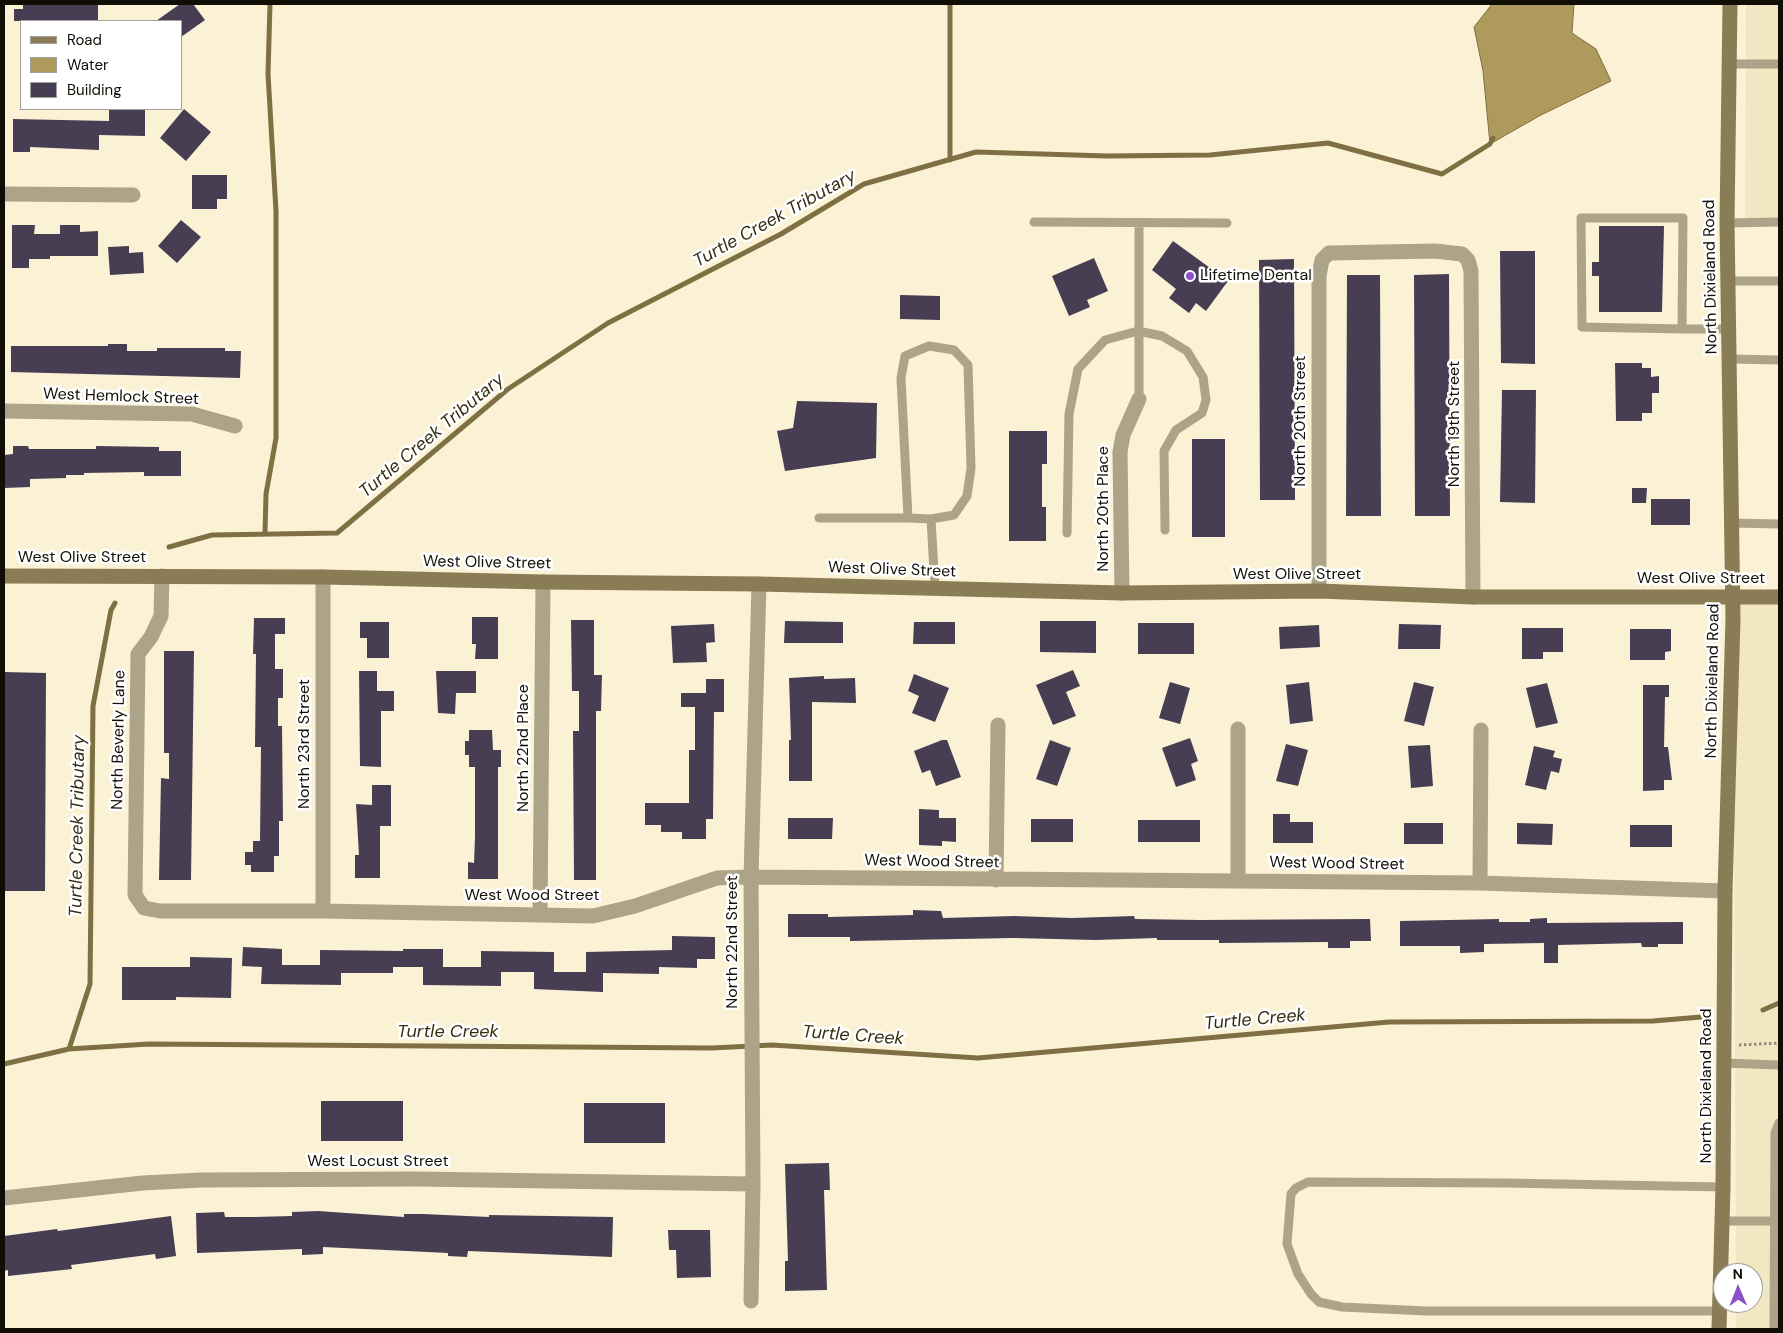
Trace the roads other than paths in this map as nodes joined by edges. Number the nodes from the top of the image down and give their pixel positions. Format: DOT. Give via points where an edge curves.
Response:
graph roads {
  1 [pos="1730,4"];
  2 [pos="1729,64"];
  3 [pos="1779,64"];
  4 [pos="4,194"];
  5 [pos="133,194"];
  6 [pos="1034,222"];
  7 [pos="1779,222"];
  8 [pos="1139,223"];
  9 [pos="1227,223"];
  10 [pos="1728,223"];
  11 [pos="1329,253"];
  12 [pos="1728,281"];
  13 [pos="1779,281"];
  14 [pos="1682,329"];
  15 [pos="1729,330"];
  16 [pos="1138,331"];
  17 [pos="1730,359"];
  18 [pos="1779,360"];
  19 [pos="1139,399"];
  20 [pos="4,411"];
  21 [pos="235,426"];
  22 [pos="819,518"];
  23 [pos="908,518"];
  24 [pos="931,519"];
  25 [pos="1732,523"];
  26 [pos="1779,524"];
  27 [pos="1165,530"];
  28 [pos="1067,533"];
  29 [pos="4,576"];
  30 [pos="162,576"];
  31 [pos="323,577"];
  32 [pos="543,582"];
  33 [pos="759,584"];
  34 [pos="935,588"];
  35 [pos="1319,591"];
  36 [pos="1122,593"];
  37 [pos="1473,596"];
  38 [pos="1733,597"];
  39 [pos="1779,597"];
  40 [pos="998,725"];
  41 [pos="1238,729"];
  42 [pos="1481,730"];
  43 [pos="751,877"];
  44 [pos="996,880"];
  45 [pos="1238,881"];
  46 [pos="1480,883"];
  47 [pos="1725,891"];
  48 [pos="144,908"];
  49 [pos="323,911"];
  50 [pos="540,914"];
  51 [pos="1724,1063"];
  52 [pos="1779,1066"];
  53 [pos="1779,1124"];
  54 [pos="753,1184"];
  55 [pos="1723,1187"];
  56 [pos="4,1198"];
  57 [pos="1721,1220"];
  58 [pos="1774,1221"];
  59 [pos="1720,1263"];
  60 [pos="751,1301"];
  61 [pos="1713,1311"];
  62 [pos="1719,1313"];
  63 [pos="1719,1329"];
  64 [pos="1774,1329"];
  1 -- 2 [label="main road, North Dixieland Road"];
  2 -- 3 [label="lane"];
  2 -- 10 [label="main road, North Dixieland Road"];
  4 -- 5 [label="street"];
  6 -- 8 [label="lane"];
  7 -- 10 [label="lane"];
  8 -- 9 [label="lane"];
  8 -- 16 [label="lane"];
  10 -- 12 [label="main road, North Dixieland Road"];
  11 -- 35 [label="street, North 20th Street" via="1322,260 1319,276"];
  11 -- 37 [label="street, North 19th Street" via="1435,251 1462,254 1468,260 1471,271"];
  12 -- 13 [label="lane"];
  12 -- 15 [label="main road, North Dixieland Road"];
  14 -- 14 [label="lane" via="1582,327 1581,218 1683,218"];
  14 -- 15 [label="lane"];
  15 -- 17 [label="main road, North Dixieland Road"];
  16 -- 19 [label="lane"];
  16 -- 27 [label="lane" via="1162,336 1187,351 1203,377 1206,400 1202,414 1176,430 1164,451"];
  16 -- 28 [label="lane" via="1105,340 1078,369 1069,414"];
  17 -- 18 [label="lane"];
  17 -- 25 [label="main road, North Dixieland Road"];
  19 -- 36 [label="street, North 20th Place" via="1123,435 1120,452"];
  20 -- 21 [label="street, West Hemlock Street" via="192,414"];
  22 -- 23 [label="lane"];
  23 -- 24 [label="lane"];
  23 -- 24 [label="lane" via="901,378 905,356 929,346 954,350 968,364 971,468 967,496 954,515"];
  24 -- 34 [label="lane"];
  25 -- 26 [label="lane"];
  25 -- 38 [label="main road, North Dixieland Road"];
  29 -- 30 [label="main road, West Olive Street"];
  30 -- 31 [label="main road, West Olive Street"];
  30 -- 48 [label="street, North Beverly Lane" via="161,616 152,637 138,654 135,895"];
  31 -- 32 [label="main road, West Olive Street"];
  31 -- 49 [label="street, North 23rd Street"];
  32 -- 33 [label="main road, West Olive Street"];
  32 -- 50 [label="street, North 22nd Place"];
  33 -- 34 [label="main road, West Olive Street"];
  33 -- 43 [label="street, North 22nd Street"];
  34 -- 36 [label="main road, West Olive Street"];
  35 -- 36 [label="main road, West Olive Street"];
  35 -- 37 [label="main road, West Olive Street"];
  37 -- 38 [label="main road, West Olive Street"];
  38 -- 39 [label="main road, West Olive Street"];
  38 -- 47 [label="main road, North Dixieland Road"];
  40 -- 44 [label="street"];
  41 -- 45 [label="street"];
  42 -- 46 [label="street"];
  43 -- 44 [label="street, West Wood Street"];
  43 -- 50 [label="street, West Wood Street" via="717,878 635,906 593,916"];
  43 -- 54 [label="street, North 22nd Street"];
  44 -- 45 [label="street, West Wood Street"];
  45 -- 46 [label="street, West Wood Street"];
  46 -- 47 [label="street, West Wood Street"];
  47 -- 51 [label="main road, North Dixieland Road"];
  48 -- 49 [label="street, West Wood Street" via="160,911"];
  49 -- 50 [label="street, West Wood Street"];
  51 -- 52 [label="lane"];
  51 -- 55 [label="main road, North Dixieland Road"];
  53 -- 58 [label="lane" via="1775,1133"];
  54 -- 56 [label="street, West Locust Street" via="416,1179 201,1180"];
  54 -- 60 [label="street, North 22nd Street"];
  55 -- 57 [label="main road, North Dixieland Road"];
  55 -- 61 [label="lane" via="1308,1182 1291,1194 1287,1244 1298,1274 1320,1302 1342,1307 1426,1311"];
  57 -- 58 [label="lane"];
  57 -- 59 [label="main road, North Dixieland Road"];
  58 -- 64 [label="lane"];
  62 -- 63 [label="main road, North Dixieland Road"];
}
